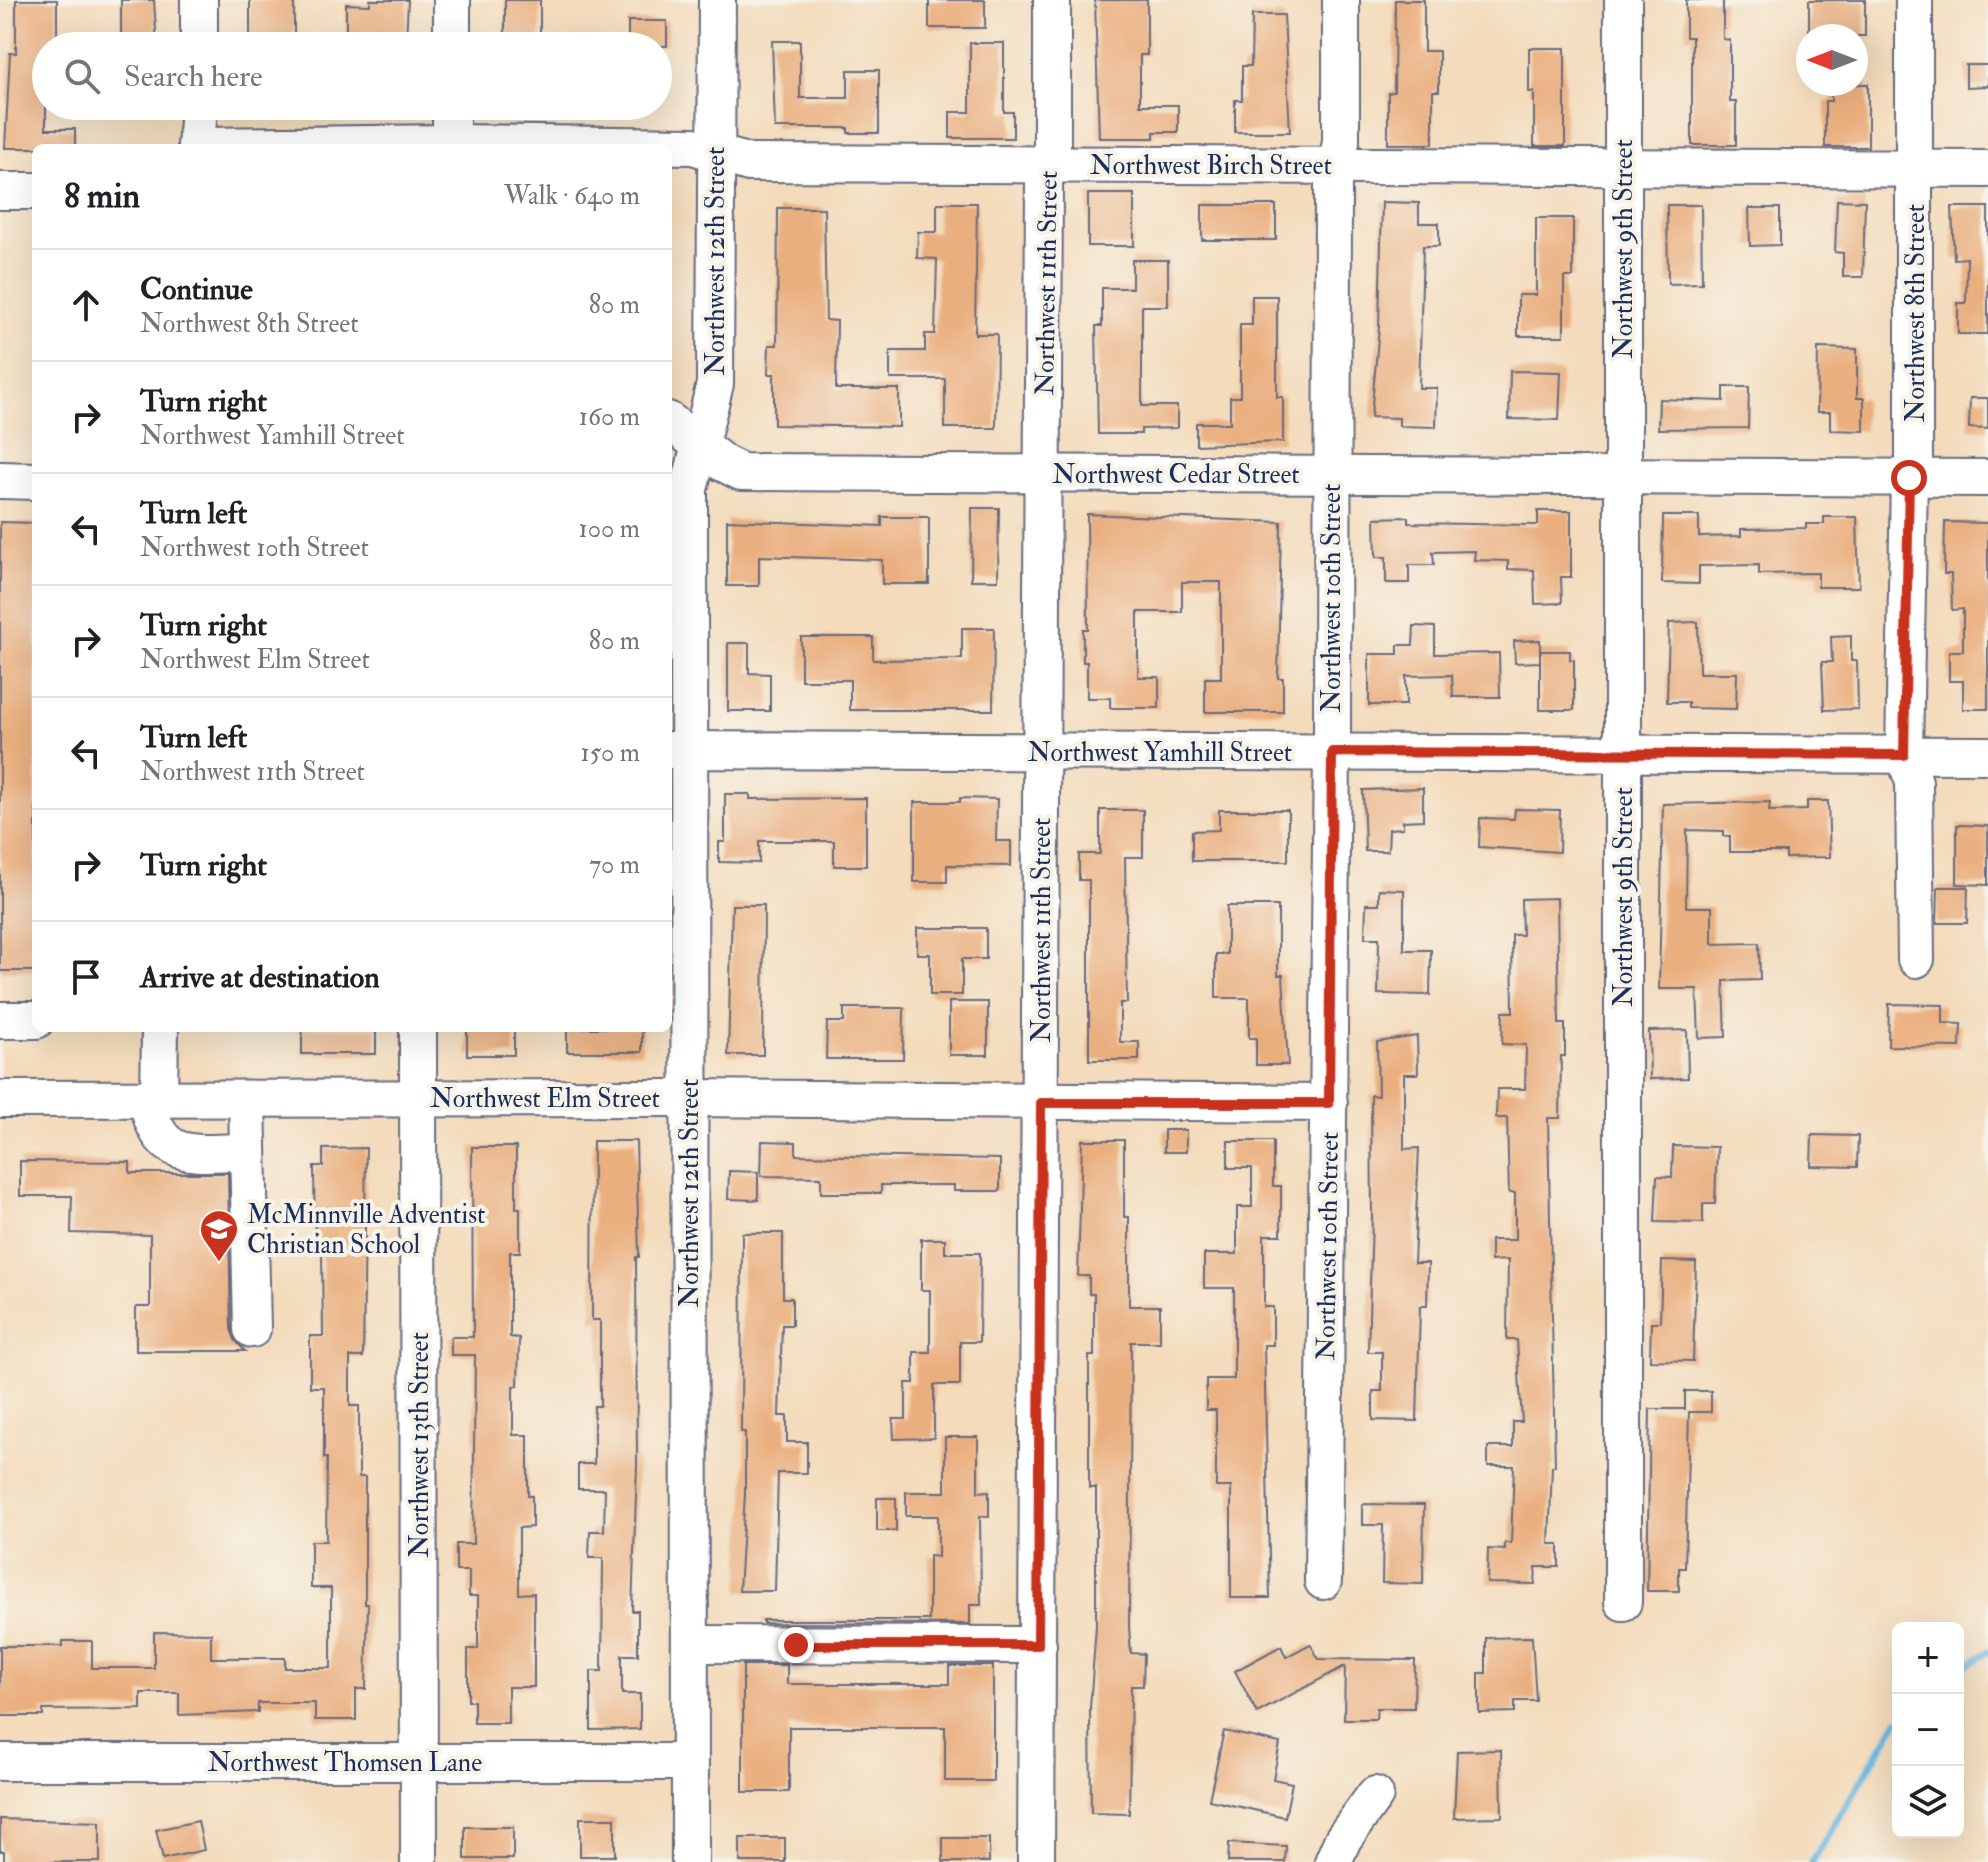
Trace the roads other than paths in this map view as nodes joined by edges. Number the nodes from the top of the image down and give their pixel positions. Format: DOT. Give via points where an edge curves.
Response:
graph roads {
  1 [pos="199,0"];
  2 [pos="452,0"];
  3 [pos="717,0"];
  4 [pos="1052,0"];
  5 [pos="1341,0"];
  6 [pos="1623,0"];
  7 [pos="1914,0"];
  8 [pos="199,32"];
  9 [pos="452,32"];
  10 [pos="198,120"];
  11 [pos="451,120"];
  12 [pos="451,143"];
  13 [pos="196,144"];
  14 [pos="387,144"];
  15 [pos="532,144"];
  16 [pos="672,146"];
  17 [pos="716,153"];
  18 [pos="1047,164"];
  19 [pos="1336,166"];
  20 [pos="1623,168"];
  21 [pos="1916,169"];
  22 [pos="1988,169"];
  23 [pos="0,191"];
  24 [pos="32,191"];
  25 [pos="672,423"];
  26 [pos="699,441"];
  27 [pos="1331,473"];
  28 [pos="1043,475"];
  29 [pos="1623,478"];
  30 [pos="1909,478"];
  31 [pos="1988,478"];
  32 [pos="0,480"];
  33 [pos="32,481"];
  34 [pos="679,750"];
  35 [pos="1041,751"];
  36 [pos="1332,752"];
  37 [pos="1623,754"];
  38 [pos="1904,755"];
  39 [pos="1988,755"];
  40 [pos="1916,959"];
  41 [pos="0,1020"];
  42 [pos="32,1020"];
  43 [pos="160,1032"];
  44 [pos="418,1032"];
  45 [pos="689,1098"];
  46 [pos="0,1099"];
  47 [pos="247,1099"];
  48 [pos="418,1099"];
  49 [pos="153,1100"];
  50 [pos="1041,1103"];
  51 [pos="1329,1103"];
  52 [pos="248,1152"];
  53 [pos="252,1329"];
  54 [pos="1323,1581"];
  55 [pos="1623,1602"];
  56 [pos="690,1644"];
  57 [pos="1038,1645"];
  58 [pos="0,1762"];
  59 [pos="419,1762"];
  60 [pos="690,1762"];
  61 [pos="1375,1795"];
  62 [pos="419,1862"];
  63 [pos="690,1862"];
  64 [pos="1036,1862"];
  65 [pos="1333,1862"];
  1 -- 8 [label="street"];
  2 -- 9 [label="street"];
  3 -- 17 [label="street, Northwest 12th Street"];
  4 -- 18 [label="street, Northwest 11th Street" via="1052,150"];
  5 -- 19 [label="street, Northwest 10th Street" via="1341,142"];
  6 -- 20 [label="street, Northwest 9th Street"];
  7 -- 21 [label="street, Northwest 8th Street"];
  10 -- 13 [label="street"];
  11 -- 12 [label="street"];
  12 -- 14 [label="street, Northwest Birch Street"];
  12 -- 15 [label="street, Northwest Birch Street"];
  16 -- 17 [label="street, Northwest Birch Street"];
  17 -- 18 [label="street, Northwest Birch Street" via="749,163"];
  17 -- 26 [label="street, Northwest 12th Street" via="715,384"];
  18 -- 19 [label="street, Northwest Birch Street"];
  18 -- 28 [label="street, Northwest 11th Street"];
  19 -- 20 [label="street, Northwest Birch Street"];
  19 -- 27 [label="street, Northwest 10th Street"];
  20 -- 21 [label="street, Northwest Birch Street"];
  20 -- 29 [label="street, Northwest 9th Street"];
  21 -- 22 [label="street, Northwest Birch Street"];
  21 -- 30 [label="street, Northwest 8th Street" via="1914,462"];
  23 -- 24 [label="street"];
  25 -- 26 [label="street, Northwest Cedar Street"];
  26 -- 28 [label="street, Northwest Cedar Street" via="741,472"];
  26 -- 34 [label="street, Northwest 12th Street" via="689,489"];
  27 -- 28 [label="street, Northwest Cedar Street"];
  27 -- 29 [label="street, Northwest Cedar Street"];
  27 -- 36 [label="street, Northwest 10th Street"];
  28 -- 35 [label="street, Northwest 11th Street"];
  29 -- 30 [label="street, Northwest Cedar Street"];
  29 -- 37 [label="street, Northwest 9th Street"];
  30 -- 31 [label="street, Northwest Cedar Street"];
  30 -- 38 [label="street, Northwest 8th Street"];
  32 -- 33 [label="street"];
  34 -- 35 [label="street, Northwest Yamhill Street"];
  34 -- 45 [label="street, Northwest 12th Street"];
  35 -- 36 [label="street, Northwest Yamhill Street"];
  35 -- 50 [label="street, Northwest 11th Street"];
  36 -- 37 [label="street, Northwest Yamhill Street"];
  36 -- 51 [label="street, Northwest 10th Street"];
  37 -- 38 [label="street, Northwest Yamhill Street"];
  37 -- 55 [label="street, Northwest 9th Street"];
  38 -- 39 [label="street, Northwest Yamhill Street"];
  38 -- 40 [label="street, Northwest 8th Street" via="1914,782"];
  41 -- 42 [label="street"];
  43 -- 49 [label="street"];
  44 -- 48 [label="street, Northwest 13th Street"];
  45 -- 48 [label="street, Northwest Elm Street"];
  45 -- 50 [label="street, Northwest Elm Street"];
  45 -- 56 [label="street, Northwest 12th Street"];
  46 -- 49 [label="street, Northwest Elm Street"];
  47 -- 48 [label="street, Northwest Elm Street"];
  47 -- 49 [label="street, Northwest Elm Street"];
  47 -- 52 [label="street"];
  48 -- 59 [label="street, Northwest 13th Street"];
  49 -- 52 [label="street" via="158,1137 174,1150"];
  50 -- 51 [label="street, Northwest Elm Street"];
  50 -- 57 [label="street, Northwest 11th Street"];
  51 -- 54 [label="street, Northwest 10th Street"];
  52 -- 53 [label="street"];
  56 -- 57 [label="street"];
  56 -- 60 [label="street, Northwest 12th Street"];
  57 -- 64 [label="street, Northwest 11th Street"];
  58 -- 59 [label="street, Northwest Thomsen Lane"];
  59 -- 60 [label="street, Northwest Thomsen Lane"];
  59 -- 62 [label="street, Northwest 13th Street"];
  60 -- 63 [label="street, Northwest 12th Street"];
  61 -- 65 [label="street"];
}
